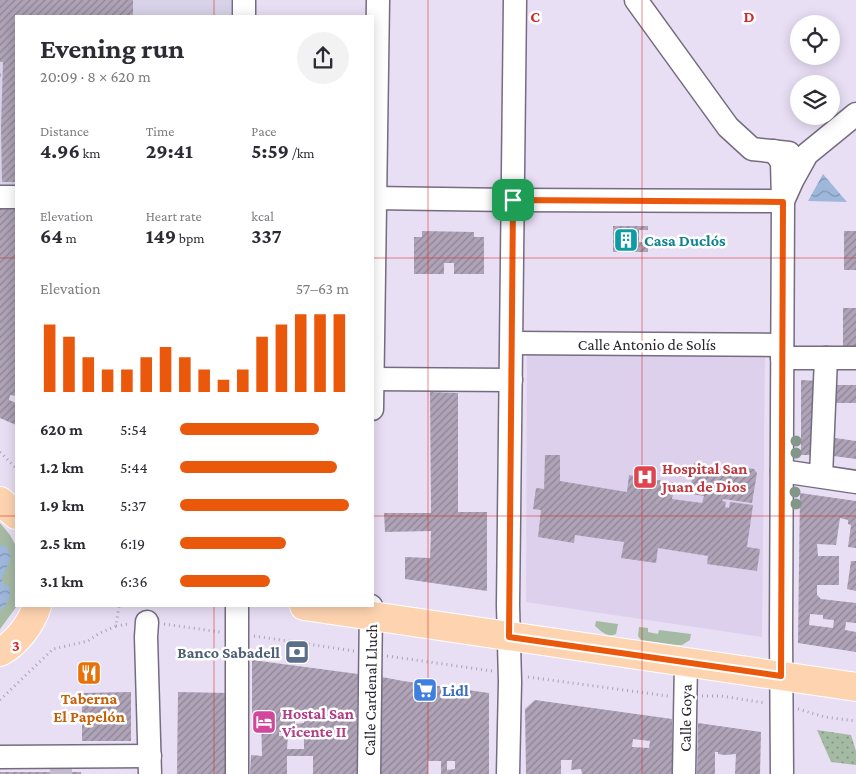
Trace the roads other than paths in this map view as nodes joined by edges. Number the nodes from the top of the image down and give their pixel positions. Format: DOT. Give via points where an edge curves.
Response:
graph roads {
  1 [pos="244,0"];
  2 [pos="378,0"];
  3 [pos="515,0"];
  4 [pos="636,0"];
  5 [pos="244,15"];
  6 [pos="856,114"];
  7 [pos="774,151"];
  8 [pos="808,154"];
  9 [pos="0,197"];
  10 [pos="15,197"];
  11 [pos="374,198"];
  12 [pos="513,200"];
  13 [pos="783,202"];
  14 [pos="512,343"];
  15 [pos="782,351"];
  16 [pos="826,358"];
  17 [pos="856,358"];
  18 [pos="374,378"];
  19 [pos="511,380"];
  20 [pos="782,470"];
  21 [pos="821,476"];
  22 [pos="856,482"];
  23 [pos="0,501"];
  24 [pos="15,513"];
  25 [pos="237,607"];
  26 [pos="317,607"];
  27 [pos="40,608"];
  28 [pos="371,611"];
  29 [pos="147,622"];
  30 [pos="509,637"];
  31 [pos="0,652"];
  32 [pos="686,662"];
  33 [pos="781,676"];
  34 [pos="856,687"];
  35 [pos="0,757"];
  36 [pos="150,765"];
  37 [pos="237,774"];
  38 [pos="369,774"];
  39 [pos="508,774"];
  40 [pos="684,774"];
  41 [pos="782,774"];
  1 -- 5 [label="street"];
  2 -- 11 [label="street"];
  3 -- 12 [label="street"];
  4 -- 7 [label="street" via="728,127 752,149"];
  6 -- 8 [label="street"];
  7 -- 8 [label="street"];
  7 -- 13 [label="street" via="782,162"];
  8 -- 13 [label="street"];
  9 -- 10 [label="street"];
  11 -- 12 [label="street"];
  12 -- 13 [label="street"];
  12 -- 14 [label="street"];
  13 -- 15 [label="street"];
  14 -- 15 [label="street, Calle Antonio de Solís"];
  14 -- 19 [label="street"];
  15 -- 16 [label="street, Calle Antonio de Solís"];
  15 -- 20 [label="street"];
  16 -- 17 [label="street, Calle Antonio de Solís"];
  16 -- 21 [label="street"];
  18 -- 19 [label="street"];
  19 -- 30 [label="street"];
  20 -- 21 [label="street"];
  20 -- 33 [label="street"];
  21 -- 22 [label="street"];
  23 -- 24 [label="main road"];
  25 -- 37 [label="street"];
  26 -- 28 [label="main road"];
  27 -- 31 [label="main road" via="21,634"];
  28 -- 30 [label="main road"];
  28 -- 38 [label="street, Calle Cardenal Lluch"];
  29 -- 36 [label="street"];
  30 -- 32 [label="main road"];
  30 -- 39 [label="street"];
  32 -- 33 [label="main road"];
  32 -- 40 [label="street, Calle Goya"];
  33 -- 34 [label="main road"];
  33 -- 41 [label="street"];
  35 -- 36 [label="street"];
}
